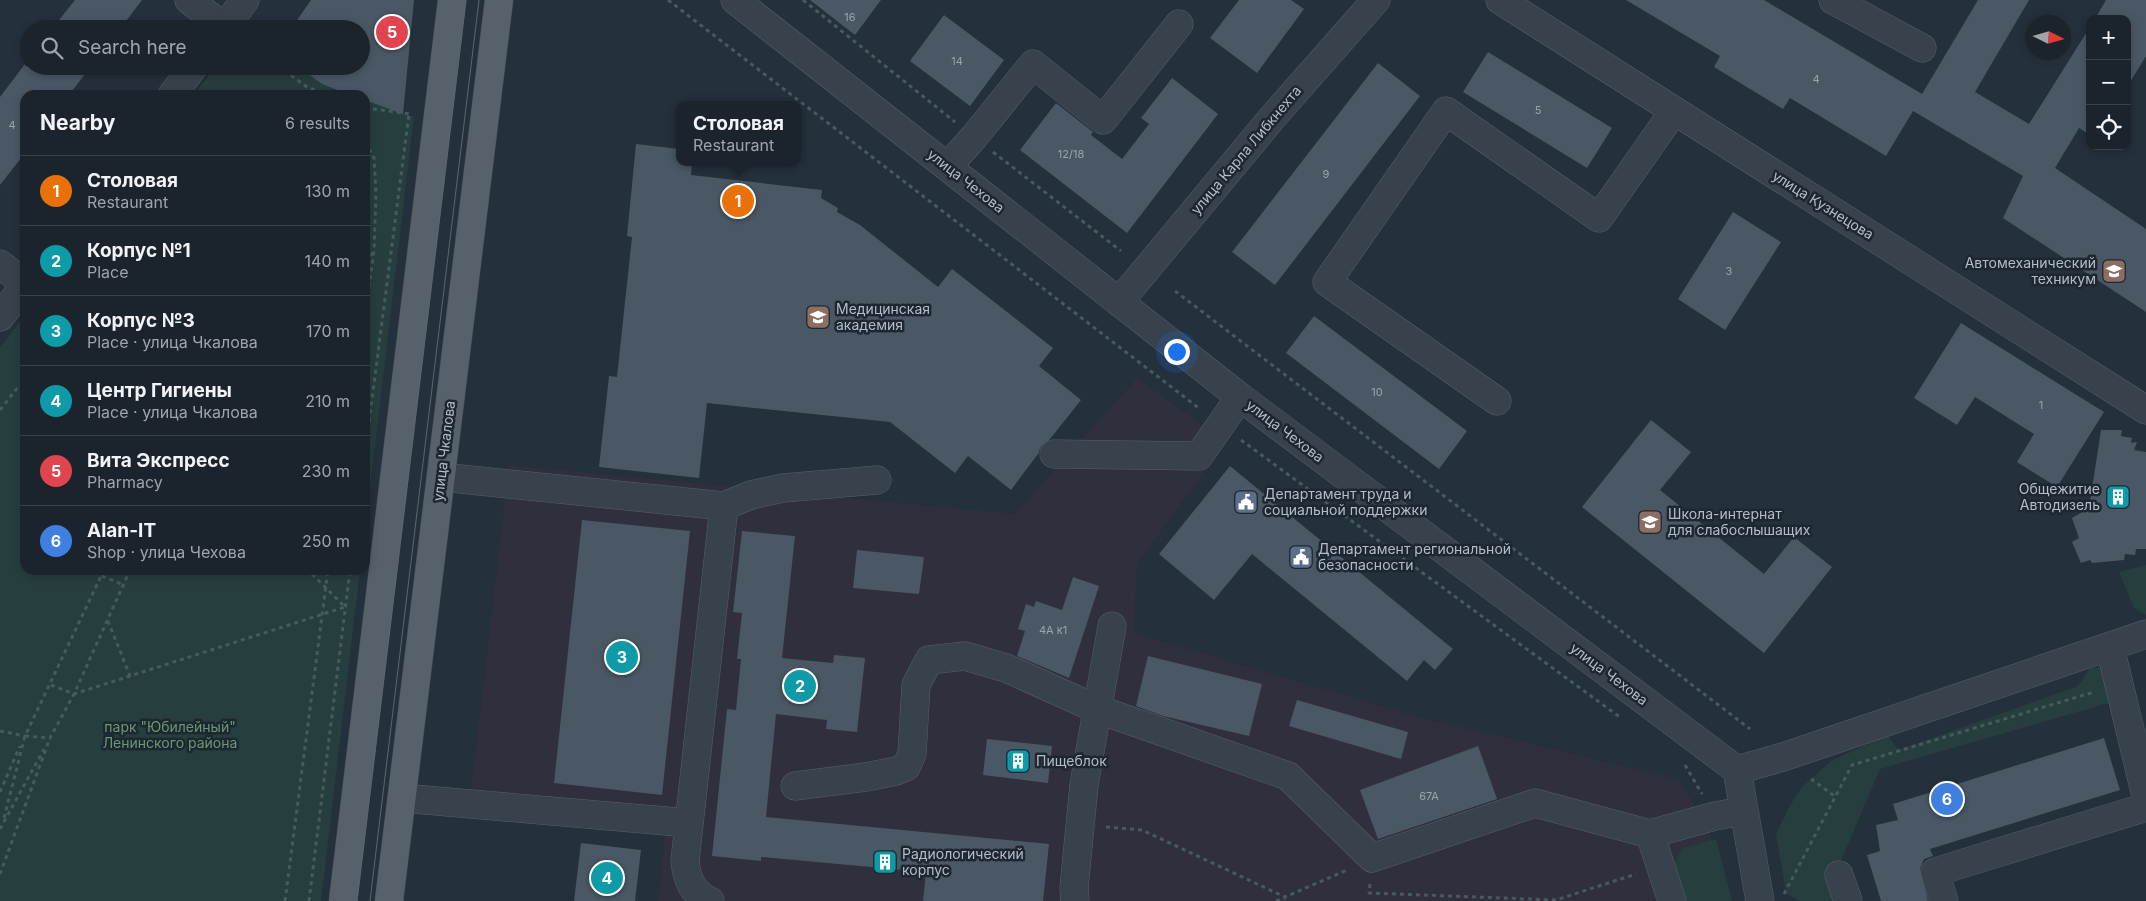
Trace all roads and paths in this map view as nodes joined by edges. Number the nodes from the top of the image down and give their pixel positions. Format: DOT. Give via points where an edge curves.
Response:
graph roads {
  1 [pos="190,0"];
  2 [pos="245,0"];
  3 [pos="452,0"];
  4 [pos="499,0"];
  5 [pos="735,0"];
  6 [pos="1376,0"];
  7 [pos="1500,0"];
  8 [pos="1833,0"];
  9 [pos="214,20"];
  10 [pos="230,20"];
  11 [pos="1179,24"];
  12 [pos="1922,48"];
  13 [pos="187,75"];
  14 [pos="290,75"];
  15 [pos="176,90"];
  16 [pos="316,90"];
  17 [pos="370,109"];
  18 [pos="1674,110"];
  19 [pos="410,114"];
  20 [pos="419,114"];
  21 [pos="370,151"];
  22 [pos="948,166"];
  23 [pos="374,251"];
  24 [pos="370,256"];
  25 [pos="0,264"];
  26 [pos="370,279"];
  27 [pos="20,280"];
  28 [pos="20,291"];
  29 [pos="1175,291"];
  30 [pos="1119,302"];
  31 [pos="0,317"];
  32 [pos="20,386"];
  33 [pos="1240,398"];
  34 [pos="1497,401"];
  35 [pos="0,410"];
  36 [pos="2146,410"];
  37 [pos="370,415"];
  38 [pos="1054,454"];
  39 [pos="441,477"];
  40 [pos="877,480"];
  41 [pos="724,506"];
  42 [pos="128,575"];
  43 [pos="313,575"];
  44 [pos="327,575"];
  45 [pos="349,575"];
  46 [pos="102,576"];
  47 [pos="124,585"];
  48 [pos="326,587"];
  49 [pos="345,607"];
  50 [pos="108,620"];
  51 [pos="1112,626"];
  52 [pos="2146,634"];
  53 [pos="2110,647"];
  54 [pos="130,676"];
  55 [pos="50,685"];
  56 [pos="2119,685"];
  57 [pos="74,694"];
  58 [pos="1097,708"];
  59 [pos="1750,728"];
  60 [pos="0,731"];
  61 [pos="25,736"];
  62 [pos="50,738"];
  63 [pos="1737,770"];
  64 [pos="1811,779"];
  65 [pos="795,786"];
  66 [pos="0,792"];
  67 [pos="2146,796"];
  68 [pos="402,798"];
  69 [pos="1836,798"];
  70 [pos="2146,807"];
  71 [pos="1743,811"];
  72 [pos="689,823"];
  73 [pos="2,824"];
  74 [pos="1080,824"];
  75 [pos="0,829"];
  76 [pos="1650,834"];
  77 [pos="1372,858"];
  78 [pos="1660,866"];
  79 [pos="0,874"];
  80 [pos="1839,875"];
  81 [pos="1285,898"];
  82 [pos="285,901"];
  83 [pos="309,901"];
  84 [pos="343,901"];
  85 [pos="389,901"];
  86 [pos="710,901"];
  87 [pos="1075,901"];
  88 [pos="1276,901"];
  89 [pos="1672,901"];
  90 [pos="1760,901"];
  91 [pos="1848,901"];
  92 [pos="1944,901"];
  1 -- 9 [label="street"];
  2 -- 10 [label="street"];
  3 -- 84 [label="main road"];
  4 -- 39 [label="main road, улица Чкалова"];
  5 -- 22 [label="street, улица Чехова"];
  6 -- 30 [label="street, улица Карла Либкнехта" via="1272,118"];
  7 -- 18 [label="street, улица Кузнецова"];
  8 -- 12 [label="street"];
  11 -- 22 [label="street" via="1103,120 1033,64"];
  13 -- 15 [label="street"];
  14 -- 16 [label="path"];
  17 -- 19 [label="path"];
  18 -- 34 [label="street" via="1599,218 1446,111 1327,282"];
  18 -- 36 [label="street, улица Кузнецова"];
  19 -- 20 [label="path"];
  19 -- 37 [label="path"];
  21 -- 23 [label="path" via="374,158 376,193"];
  22 -- 30 [label="street, улица Чехова"];
  23 -- 24 [label="path"];
  23 -- 26 [label="path"];
  25 -- 27 [label="street"];
  28 -- 31 [label="street"];
  29 -- 59 [label="path"];
  30 -- 33 [label="street, улица Чехова"];
  32 -- 35 [label="path"];
  33 -- 38 [label="street" via="1198,456"];
  33 -- 63 [label="street, улица Чехова"];
  39 -- 41 [label="street"];
  39 -- 68 [label="main road, улица Чкалова"];
  40 -- 41 [label="street" via="783,488 751,495"];
  41 -- 72 [label="street"];
  42 -- 47 [label="path"];
  43 -- 48 [label="path"];
  44 -- 48 [label="path"];
  45 -- 49 [label="path"];
  46 -- 47 [label="path"];
  46 -- 55 [label="path"];
  47 -- 50 [label="path"];
  48 -- 49 [label="path"];
  48 -- 82 [label="path"];
  49 -- 54 [label="path"];
  49 -- 83 [label="path"];
  50 -- 54 [label="path"];
  50 -- 57 [label="path"];
  51 -- 58 [label="street"];
  52 -- 53 [label="street"];
  53 -- 56 [label="street"];
  53 -- 63 [label="street"];
  54 -- 57 [label="path"];
  55 -- 57 [label="path"];
  55 -- 61 [label="path"];
  56 -- 67 [label="street"];
  56 -- 69 [label="path" via="1852,766"];
  57 -- 62 [label="path"];
  58 -- 65 [label="street" via="1006,668 965,656 929,660 916,685 912,754 906,767 866,778"];
  58 -- 74 [label="street"];
  58 -- 77 [label="street" via="1288,776"];
  60 -- 61 [label="path"];
  61 -- 62 [label="path"];
  61 -- 66 [label="path"];
  61 -- 73 [label="path"];
  62 -- 73 [label="path"];
  62 -- 79 [label="path"];
  63 -- 71 [label="street"];
  64 -- 69 [label="path"];
  68 -- 72 [label="street"];
  68 -- 85 [label="main road, улица Чкалова"];
  69 -- 90 [label="path" via="1786,893"];
  70 -- 92 [label="street" via="1935,872"];
  71 -- 76 [label="street"];
  71 -- 90 [label="street"];
  72 -- 86 [label="street" via="685,861 687,879"];
  73 -- 75 [label="path"];
  74 -- 81 [label="path" via="1142,830"];
  74 -- 87 [label="street"];
  76 -- 77 [label="street" via="1535,803"];
  76 -- 78 [label="street"];
  77 -- 78 [label="path" via="1369,893 1556,900"];
  77 -- 81 [label="path"];
  78 -- 89 [label="street"];
  80 -- 91 [label="street"];
  81 -- 88 [label="path"];
}
